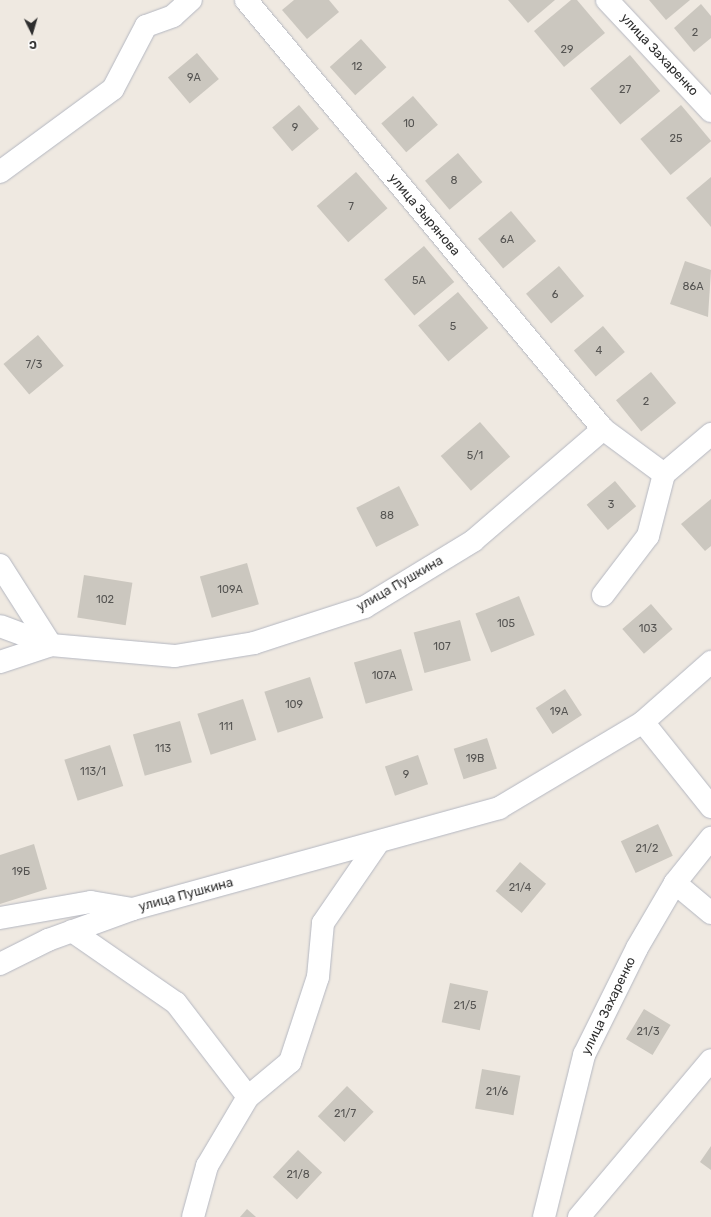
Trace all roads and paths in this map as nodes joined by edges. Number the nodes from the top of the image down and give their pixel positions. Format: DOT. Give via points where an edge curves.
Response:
graph roads {
  1 [pos="191,0"];
  2 [pos="246,0"];
  3 [pos="607,0"];
  4 [pos="711,110"];
  5 [pos="0,172"];
  6 [pos="603,429"];
  7 [pos="711,434"];
  8 [pos="664,474"];
  9 [pos="0,560"];
  10 [pos="0,566"];
  11 [pos="603,595"];
  12 [pos="0,626"];
  13 [pos="51,645"];
  14 [pos="0,662"];
  15 [pos="711,662"];
  16 [pos="643,722"];
  17 [pos="711,807"];
  18 [pos="711,838"];
  19 [pos="378,843"];
  20 [pos="675,883"];
  21 [pos="133,909"];
  22 [pos="711,913"];
  23 [pos="0,918"];
  24 [pos="72,931"];
  25 [pos="0,964"];
  26 [pos="711,1060"];
  27 [pos="248,1097"];
  28 [pos="193,1217"];
  29 [pos="544,1217"];
  30 [pos="579,1217"];
  1 -- 5 [label="street" via="173,16 146,26 113,89"];
  2 -- 6 [label="street, улица Зырянова"];
  3 -- 4 [label="street, улица Захаренко"];
  6 -- 8 [label="street"];
  6 -- 13 [label="street, улица Пушкина" via="473,541 365,607 254,644 175,656"];
  7 -- 8 [label="street"];
  8 -- 11 [label="street" via="648,536"];
  9 -- 10 [label="street"];
  10 -- 13 [label="street"];
  12 -- 13 [label="street"];
  13 -- 14 [label="street, улица Пушкина"];
  15 -- 16 [label="street, улица Пушкина"];
  16 -- 17 [label="street"];
  16 -- 19 [label="street, улица Пушкина" via="499,808"];
  18 -- 20 [label="street, улица Захаренко"];
  19 -- 21 [label="street, улица Пушкина"];
  19 -- 27 [label="street" via="323,922 318,977 290,1062"];
  20 -- 22 [label="street"];
  20 -- 29 [label="street, улица Захаренко" via="637,948 584,1055"];
  21 -- 23 [label="street" via="91,902"];
  21 -- 24 [label="street, улица Пушкина"];
  24 -- 25 [label="street, улица Пушкина"];
  24 -- 27 [label="street" via="176,1003"];
  26 -- 30 [label="street"];
  27 -- 28 [label="street" via="207,1166"];
}
